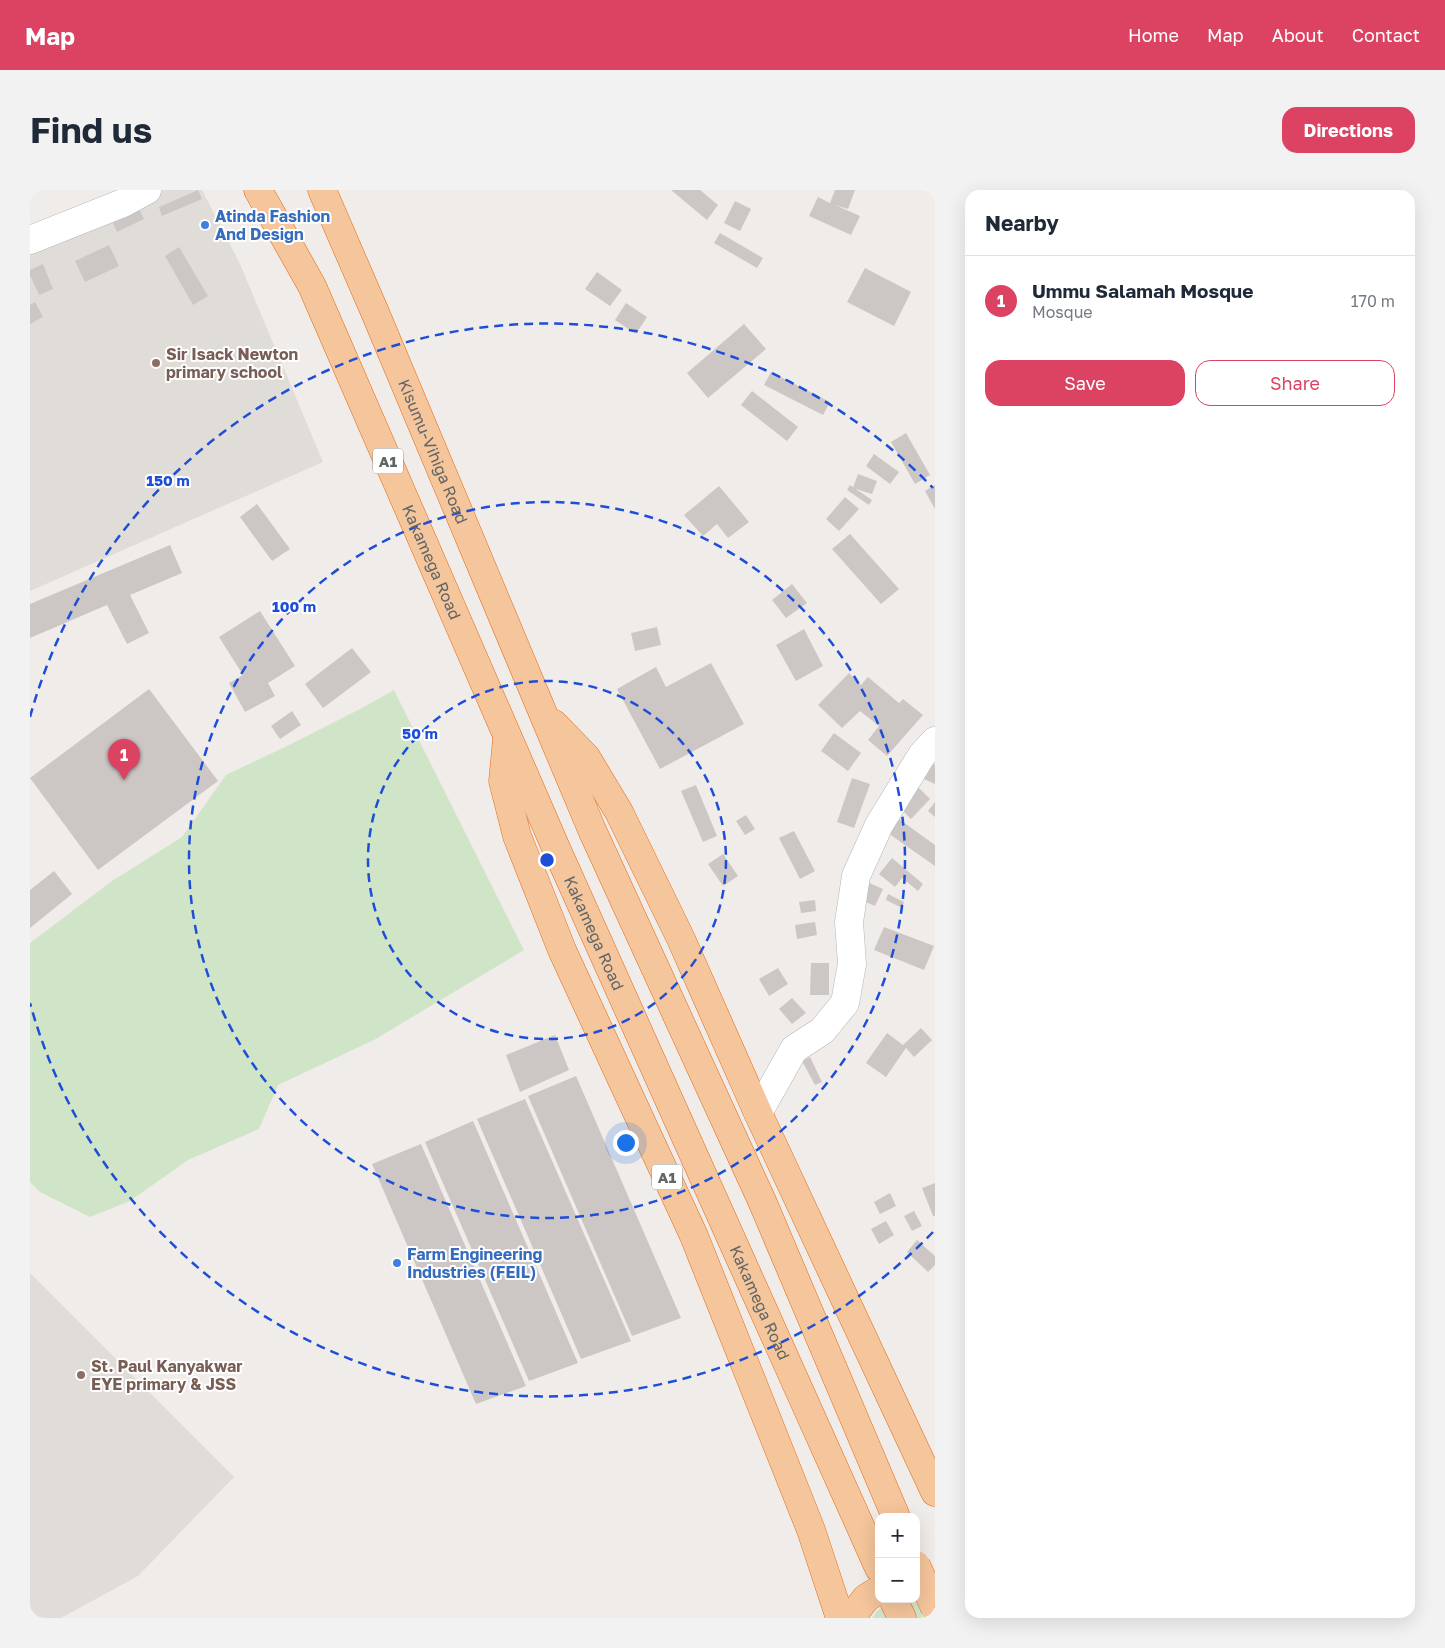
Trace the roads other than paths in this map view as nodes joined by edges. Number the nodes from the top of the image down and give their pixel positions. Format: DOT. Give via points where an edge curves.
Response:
graph roads {
  1 [pos="147,190"];
  2 [pos="258,190"];
  3 [pos="322,190"];
  4 [pos="30,240"];
  5 [pos="543,712"];
  6 [pos="508,737"];
  7 [pos="935,741"];
  8 [pos="758,1113"];
  9 [pos="935,1492"];
  10 [pos="894,1513"];
  11 [pos="875,1559"];
  12 [pos="935,1566"];
  13 [pos="920,1571"];
  14 [pos="920,1574"];
  15 [pos="875,1592"];
  16 [pos="895,1603"];
  17 [pos="935,1608"];
  18 [pos="840,1618"];
  19 [pos="851,1618"];
  20 [pos="902,1618"];
  1 -- 4 [label="street" via="123,203"];
  2 -- 6 [label="highway, Kakamega Road / A1" via="312,286"];
  3 -- 5 [label="highway, Kisumu-Vihiga Road"];
  5 -- 8 [label="highway" via="586,757 619,812 681,939"];
  5 -- 10 [label="highway, Kisumu-Vihiga Road" via="592,830 762,1201"];
  6 -- 11 [label="highway, Kakamega Road / A1"];
  6 -- 18 [label="highway, A1" via="503,781 518,836 562,950 694,1236 811,1530"];
  7 -- 8 [label="street" via="922,755 879,826 856,876 849,922 852,964 845,1003 822,1031 794,1049"];
  8 -- 9 [label="highway"];
  12 -- 13 [label="highway"];
  14 -- 17 [label="highway, bridge"];
  15 -- 19 [label="highway" via="866,1598"];
  16 -- 20 [label="highway"];
}
